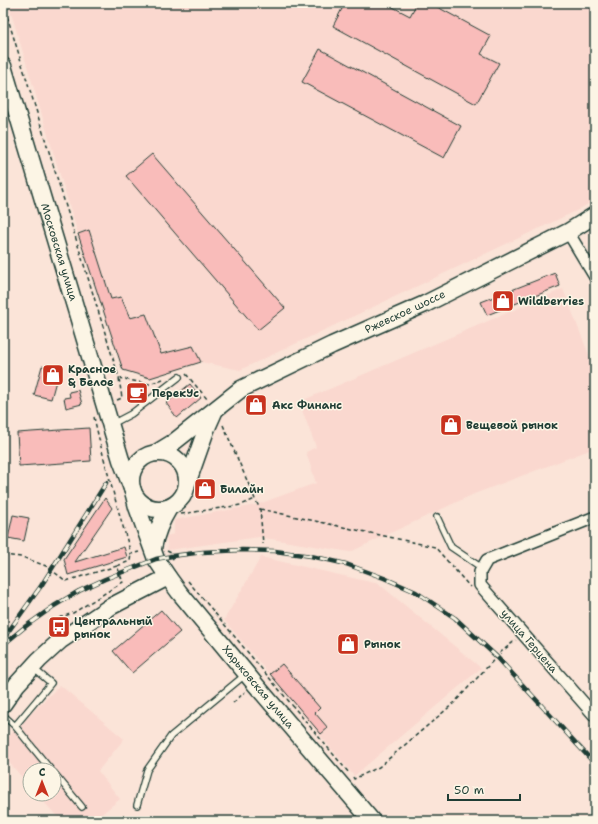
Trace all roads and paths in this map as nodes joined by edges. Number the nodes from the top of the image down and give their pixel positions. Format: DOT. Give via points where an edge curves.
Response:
graph roads {
  1 [pos="3,3"];
  2 [pos="3,66"];
  3 [pos="595,215"];
  4 [pos="568,232"];
  5 [pos="595,277"];
  6 [pos="184,371"];
  7 [pos="179,377"];
  8 [pos="164,379"];
  9 [pos="216,408"];
  10 [pos="113,431"];
  11 [pos="155,454"];
  12 [pos="188,481"];
  13 [pos="133,491"];
  14 [pos="170,508"];
  15 [pos="260,509"];
  16 [pos="436,517"];
  17 [pos="595,517"];
  18 [pos="263,544"];
  19 [pos="159,548"];
  20 [pos="131,554"];
  21 [pos="3,555"];
  22 [pos="174,562"];
  23 [pos="485,564"];
  24 [pos="118,566"];
  25 [pos="168,577"];
  26 [pos="186,578"];
  27 [pos="470,588"];
  28 [pos="59,618"];
  29 [pos="516,640"];
  30 [pos="32,667"];
  31 [pos="247,674"];
  32 [pos="3,704"];
  33 [pos="3,715"];
  34 [pos="592,721"];
  35 [pos="15,726"];
  36 [pos="595,731"];
  37 [pos="44,762"];
  38 [pos="62,783"];
  39 [pos="138,805"];
  40 [pos="82,807"];
  41 [pos="372,821"];
  1 -- 8 [label="path" via="119,378 149,384"];
  2 -- 10 [label="main road, Московская улица"];
  3 -- 4 [label="main road, Ржевское шоссе"];
  4 -- 5 [label="street"];
  4 -- 9 [label="main road, Ржевское шоссе" via="425,304 241,389"];
  6 -- 9 [label="path"];
  7 -- 10 [label="lane"];
  9 -- 11 [label="main road, Ржевское шоссе"];
  9 -- 12 [label="main road"];
  9 -- 15 [label="path"];
  10 -- 11 [label="main road" via="124,446 134,451"];
  10 -- 13 [label="main road, Московская улица"];
  11 -- 12 [label="main road" via="172,456 178,460"];
  11 -- 13 [label="main road" via="147,456 136,465 131,477"];
  12 -- 14 [label="main road" via="183,497"];
  13 -- 14 [label="main road" via="141,503 148,507"];
  13 -- 19 [label="main road, Харьковская улица" via="137,507"];
  14 -- 19 [label="main road" via="156,534"];
  15 -- 18 [label="path"];
  15 -- 27 [label="path" via="435,547"];
  16 -- 23 [label="lane" via="451,548"];
  17 -- 23 [label="street"];
  19 -- 22 [label="path" via="170,553"];
  19 -- 25 [label="main road, Харьковская улица" via="156,559"];
  20 -- 24 [label="path" via="130,561"];
  21 -- 24 [label="path" via="22,557 46,566 66,581"];
  23 -- 34 [label="street, улица Герцена" via="480,572 480,585"];
  24 -- 28 [label="path" via="124,582 73,613"];
  25 -- 30 [label="main road" via="110,607 61,640"];
  25 -- 31 [label="main road, Харьковская улица"];
  26 -- 29 [label="path" via="354,778 379,766 454,703 501,652"];
  30 -- 32 [label="main road"];
  30 -- 35 [label="lane" via="51,683"];
  31 -- 39 [label="lane" via="171,736 147,770"];
  31 -- 41 [label="main road, Харьковская улица"];
  33 -- 35 [label="lane"];
  34 -- 36 [label="path"];
  35 -- 37 [label="lane"];
  38 -- 40 [label="lane"];
}
